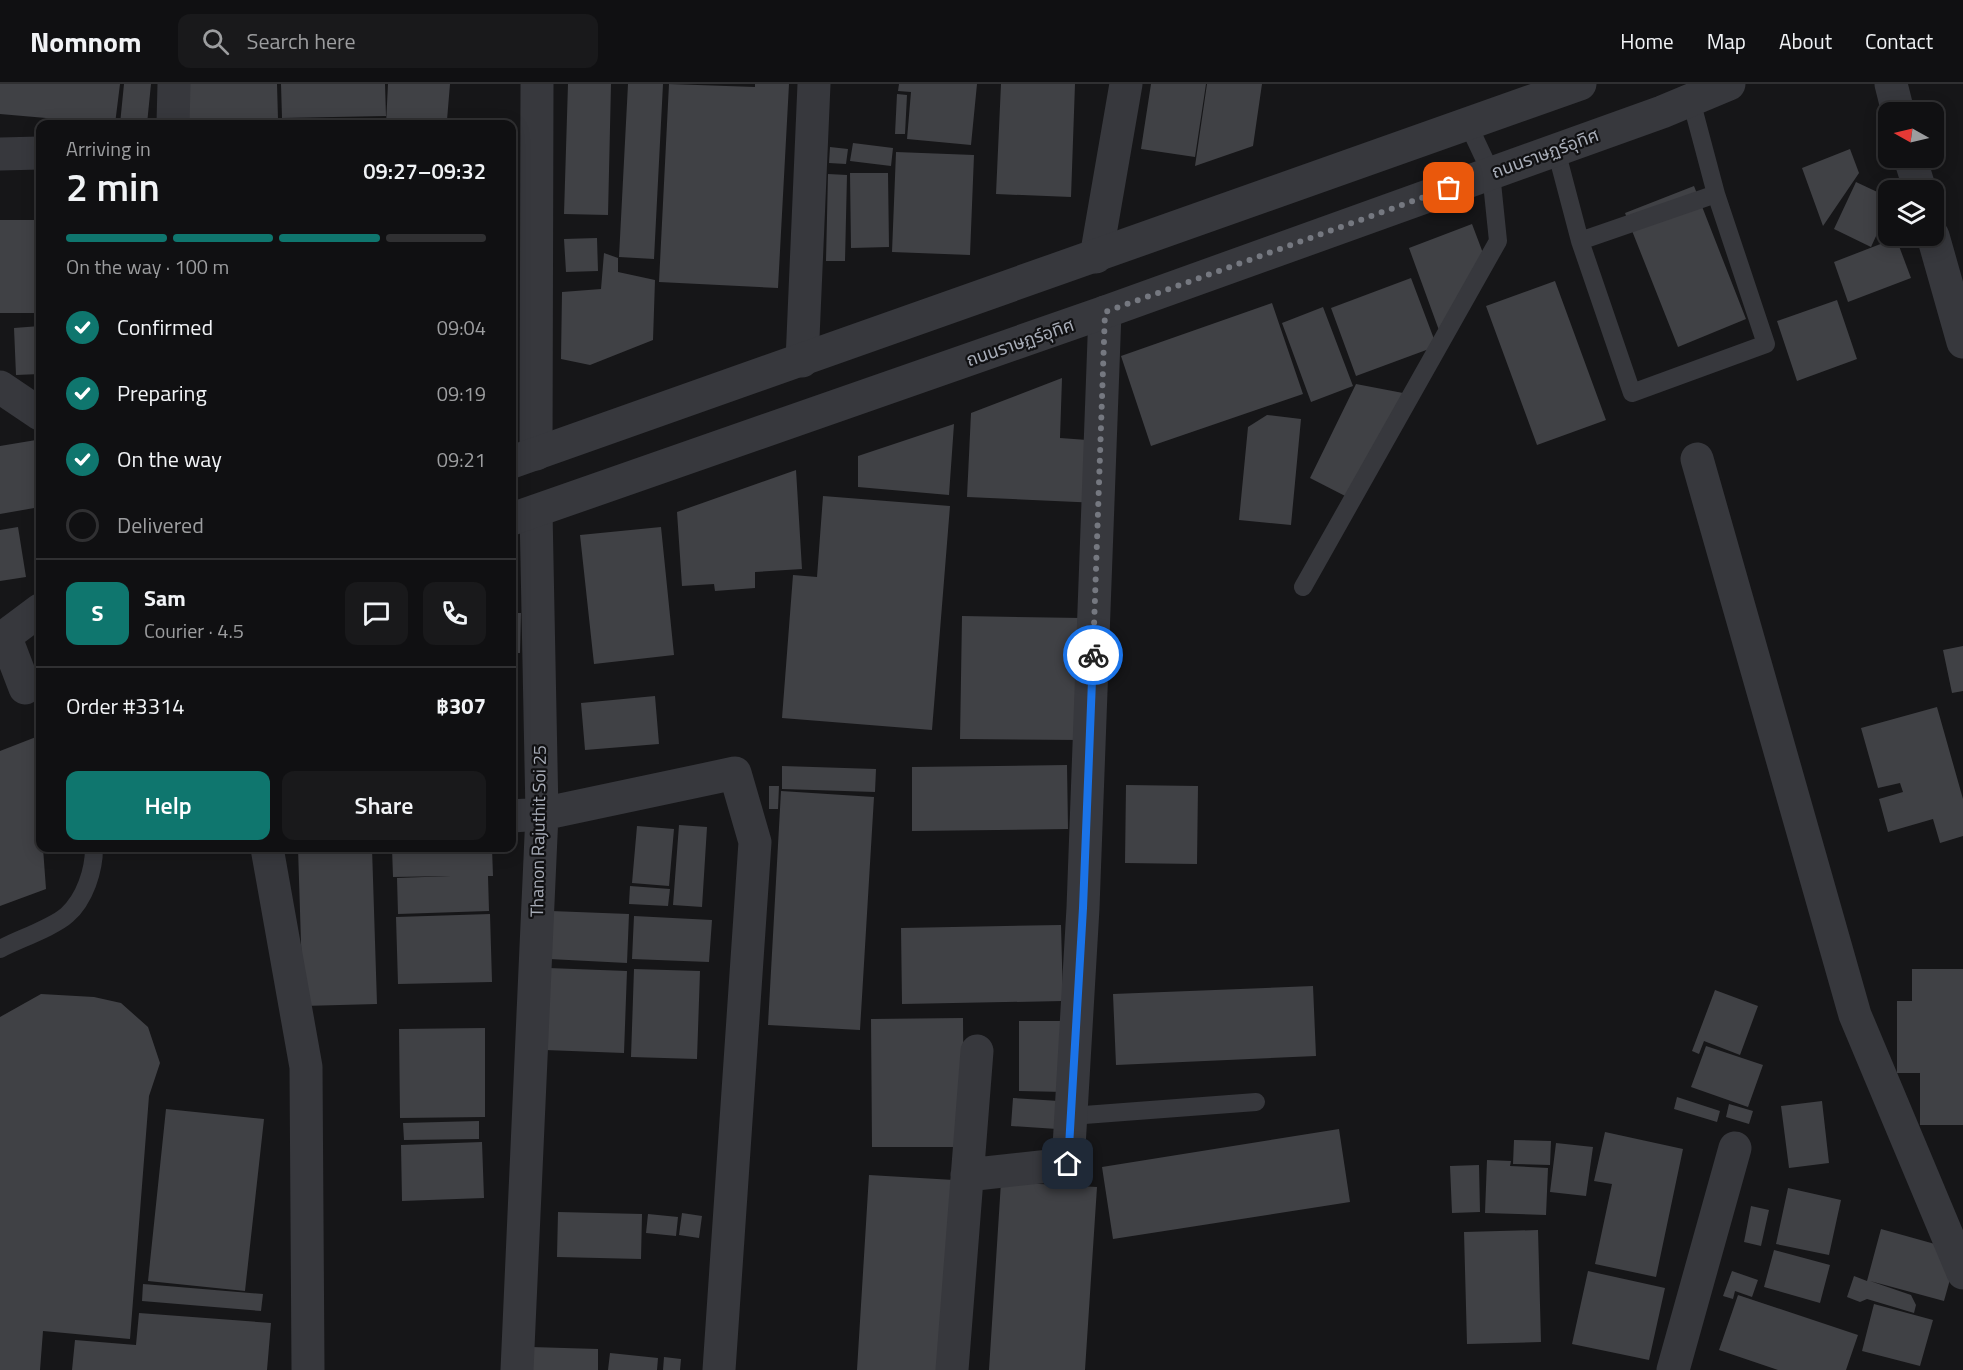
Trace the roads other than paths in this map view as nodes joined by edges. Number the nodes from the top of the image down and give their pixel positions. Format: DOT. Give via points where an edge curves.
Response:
graph roads {
  1 [pos="174,84"];
  2 [pos="537,84"];
  3 [pos="814,84"];
  4 [pos="1126,84"];
  5 [pos="1580,84"];
  6 [pos="1729,84"];
  7 [pos="1891,84"];
  8 [pos="1691,100"];
  9 [pos="1896,102"];
  10 [pos="173,120"];
  11 [pos="1468,124"];
  12 [pos="1556,150"];
  13 [pos="36,153"];
  14 [pos="0,154"];
  15 [pos="1491,173"];
  16 [pos="1716,194"];
  17 [pos="1580,241"];
  18 [pos="1935,246"];
  19 [pos="1096,257"];
  20 [pos="1105,312"];
  21 [pos="1963,342"];
  22 [pos="802,361"];
  23 [pos="0,387"];
  24 [pos="36,411"];
  25 [pos="524,458"];
  26 [pos="1697,459"];
  27 [pos="524,515"];
  28 [pos="1302,587"];
  29 [pos="36,613"];
  30 [pos="3,639"];
  31 [pos="22,688"];
  32 [pos="527,815"];
  33 [pos="94,852"];
  34 [pos="268,852"];
  35 [pos="0,949"];
  36 [pos="977,1051"];
  37 [pos="1256,1102"];
  38 [pos="1071,1116"];
  39 [pos="1735,1148"];
  40 [pos="967,1175"];
  41 [pos="1963,1273"];
  42 [pos="308,1370"];
  43 [pos="517,1370"];
  44 [pos="719,1370"];
  45 [pos="952,1370"];
  46 [pos="1673,1370"];
  1 -- 10 [label="street"];
  2 -- 25 [label="street"];
  3 -- 22 [label="street"];
  4 -- 19 [label="street"];
  5 -- 11 [label="street"];
  6 -- 8 [label="street, ถนนราษฏร์อุทิศ"];
  7 -- 9 [label="street"];
  8 -- 12 [label="street, ถนนราษฏร์อุทิศ"];
  8 -- 16 [label="lane"];
  11 -- 15 [label="lane"];
  11 -- 19 [label="street"];
  12 -- 15 [label="street, ถนนราษฏร์อุทิศ"];
  12 -- 17 [label="lane"];
  13 -- 14 [label="street"];
  15 -- 20 [label="street, ถนนราษฏร์อุทิศ"];
  15 -- 28 [label="lane" via="1498,241"];
  16 -- 17 [label="lane"];
  16 -- 17 [label="lane" via="1766,344 1632,393"];
  18 -- 21 [label="street"];
  19 -- 22 [label="street"];
  20 -- 27 [label="street, ถนนราษฏร์อุทิศ"];
  20 -- 38 [label="street" via="1083,908"];
  22 -- 25 [label="street"];
  23 -- 24 [label="street"];
  26 -- 41 [label="street" via="1856,1015"];
  27 -- 32 [label="street, Thanon Rajuthit Soi 25"];
  29 -- 30 [label="street"];
  30 -- 31 [label="street"];
  32 -- 43 [label="street, Thanon Rajuthit Soi 25" via="526,1152"];
  32 -- 44 [label="street" via="735,773 754,842"];
  33 -- 35 [label="lane" via="94,865 82,895 67,916"];
  34 -- 42 [label="street" via="306,1067"];
  36 -- 40 [label="street"];
  37 -- 38 [label="lane"];
  38 -- 40 [label="street" via="1068,1164"];
  39 -- 46 [label="street"];
  40 -- 45 [label="street"];
}
